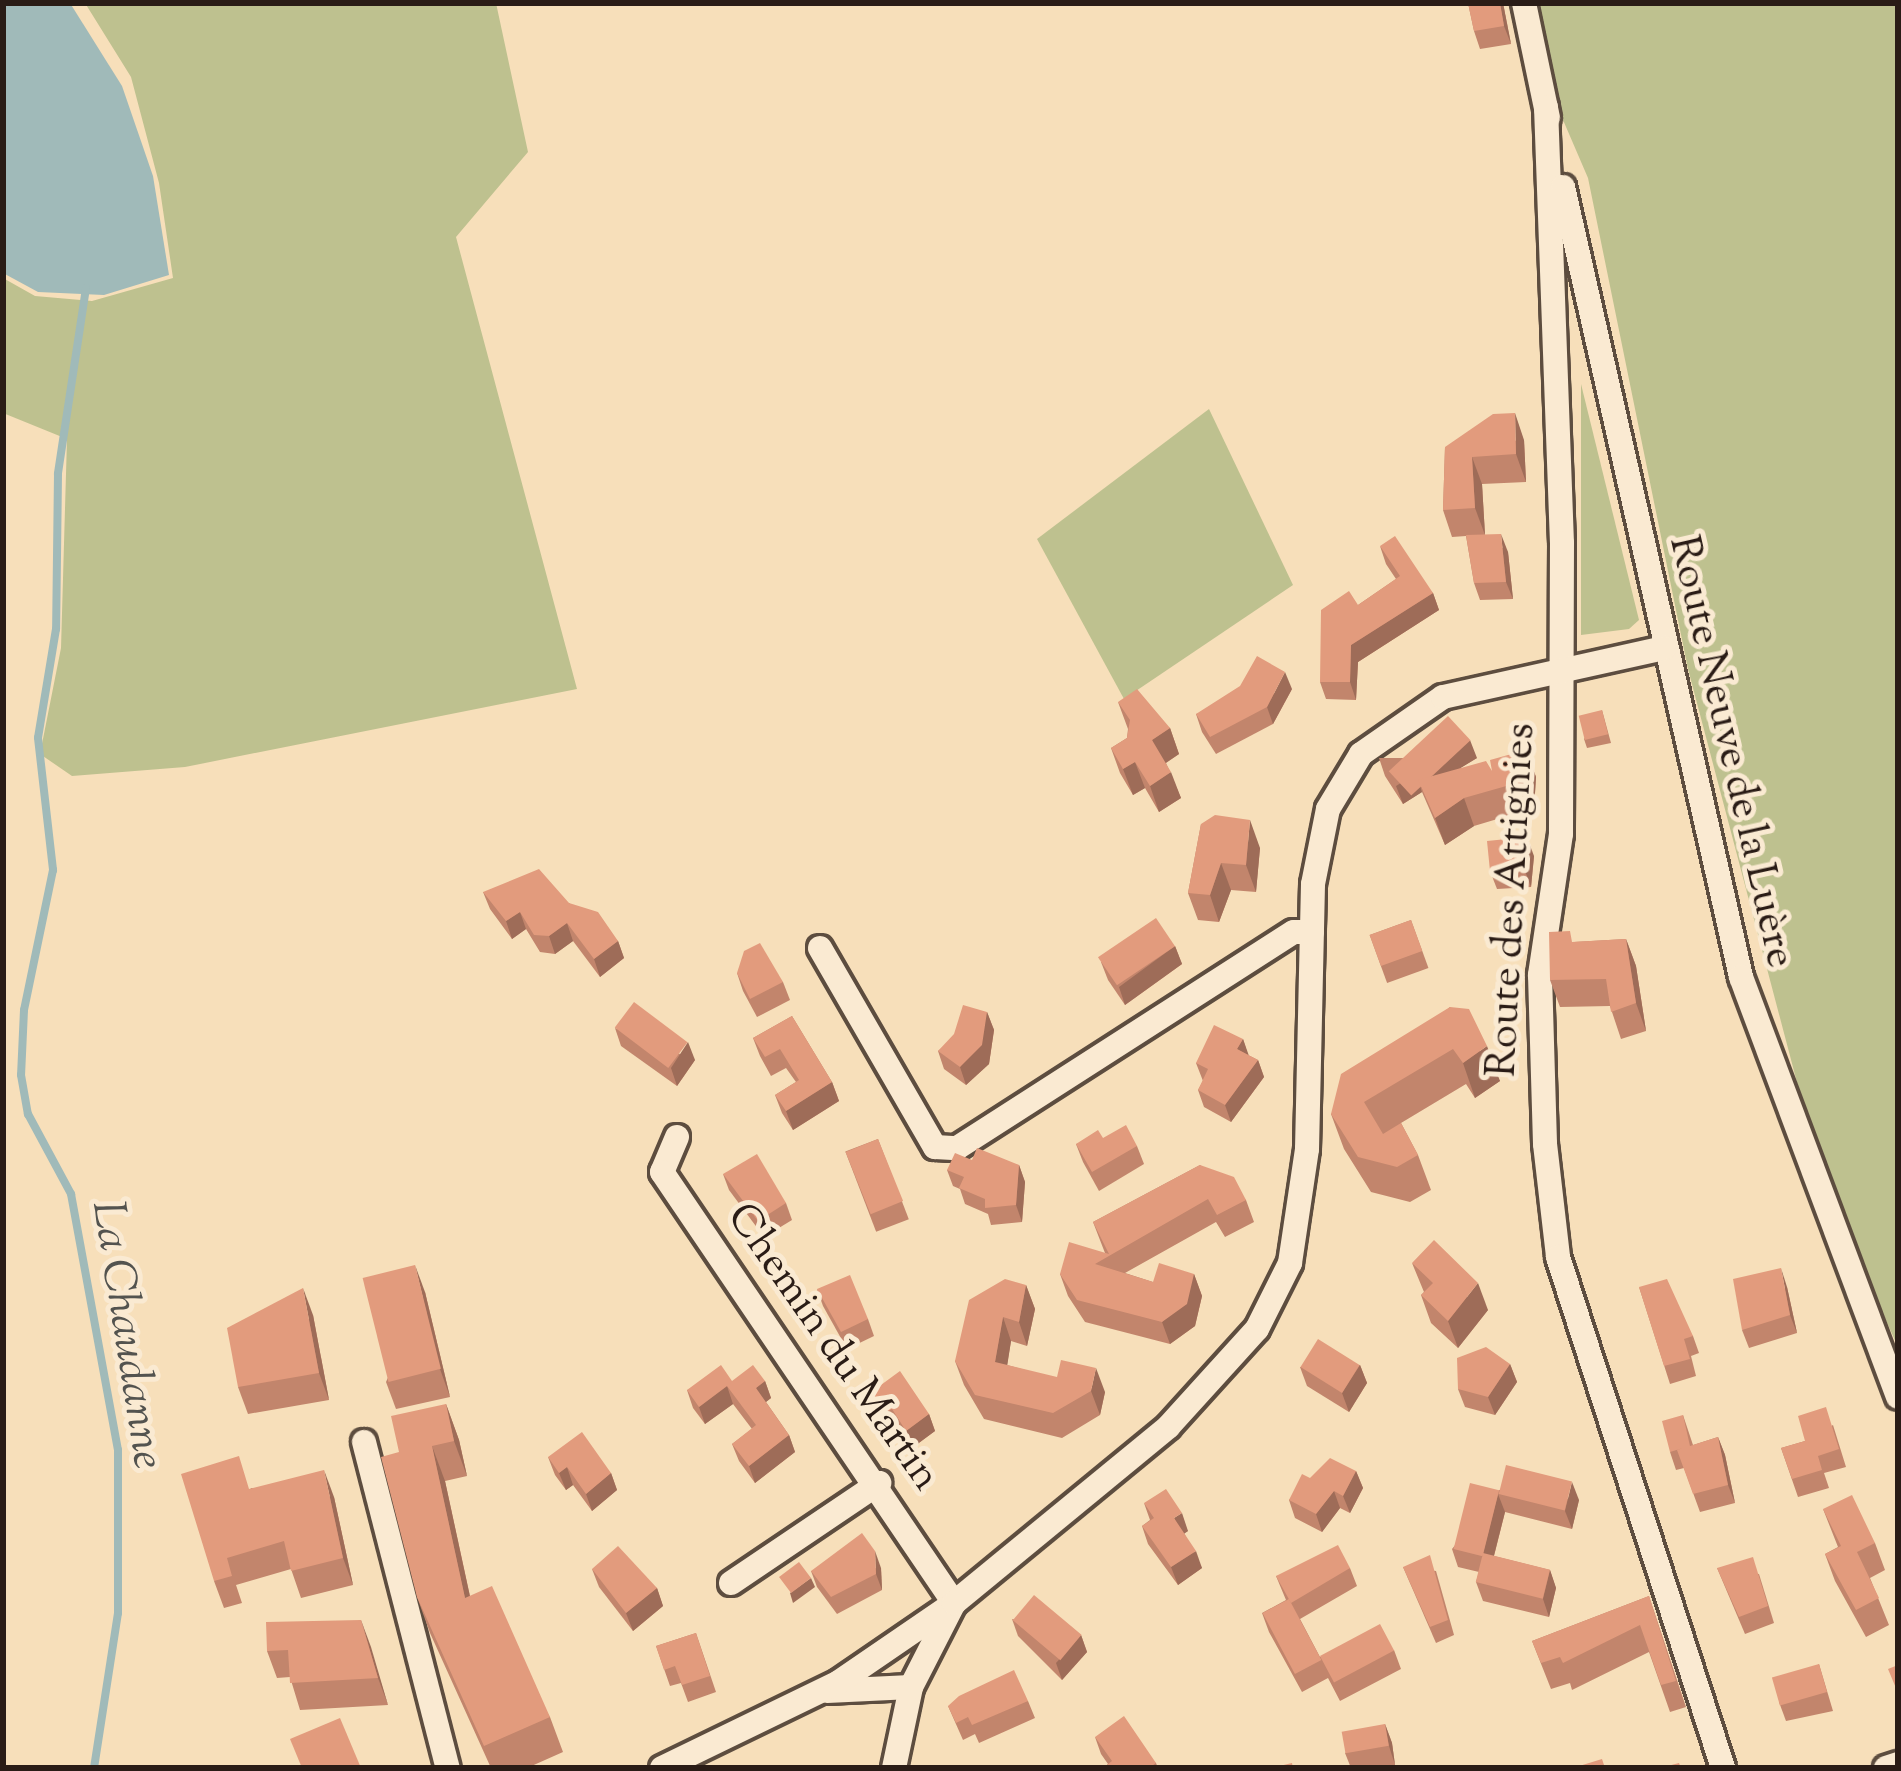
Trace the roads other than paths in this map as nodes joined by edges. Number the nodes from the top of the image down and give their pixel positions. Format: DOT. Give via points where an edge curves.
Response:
graph roads {
  1 [pos="1524,3"];
  2 [pos="1546,107"];
  3 [pos="1596,345"];
  4 [pos="1555,370"];
  5 [pos="1664,648"];
  6 [pos="1561,665"];
  7 [pos="1312,932"];
  8 [pos="820,948"];
  9 [pos="677,1137"];
  10 [pos="1898,1397"];
  11 [pos="364,1442"];
  12 [pos="879,1483"];
  13 [pos="731,1583"];
  14 [pos="953,1603"];
  15 [pos="911,1687"];
  16 [pos="819,1692"];
  17 [pos="1898,1764"];
  18 [pos="448,1768"];
  19 [pos="662,1768"];
  20 [pos="894,1768"];
  21 [pos="1723,1768"];
  22 [pos="1886,1768"];
  1 -- 2 [label="street"];
  2 -- 3 [label="street, Route Neuve de la Luère"];
  2 -- 4 [label="street, Route des Attignies"];
  3 -- 4 [label="street" via="1575,350"];
  3 -- 5 [label="street, Route Neuve de la Luère"];
  4 -- 6 [label="street, Route des Attignies"];
  5 -- 6 [label="street"];
  5 -- 10 [label="street, Route Neuve de la Luère" via="1741,976"];
  6 -- 7 [label="street" via="1443,697 1361,754 1328,809"];
  6 -- 21 [label="street, Route des Attignies" via="1561,834 1540,975 1558,1257"];
  7 -- 8 [label="street" via="1294,932 957,1148 935,1147"];
  7 -- 14 [label="street" via="1307,1149 1290,1263 1257,1330 1168,1427"];
  9 -- 12 [label="street, Chemin du Martin" via="662,1172"];
  11 -- 18 [label="street"];
  12 -- 13 [label="street"];
  12 -- 14 [label="street, Chemin du Martin"];
  14 -- 15 [label="street"];
  14 -- 16 [label="street"];
  15 -- 16 [label="street"];
  15 -- 20 [label="street"];
  16 -- 19 [label="street"];
  17 -- 22 [label="street"];
}
